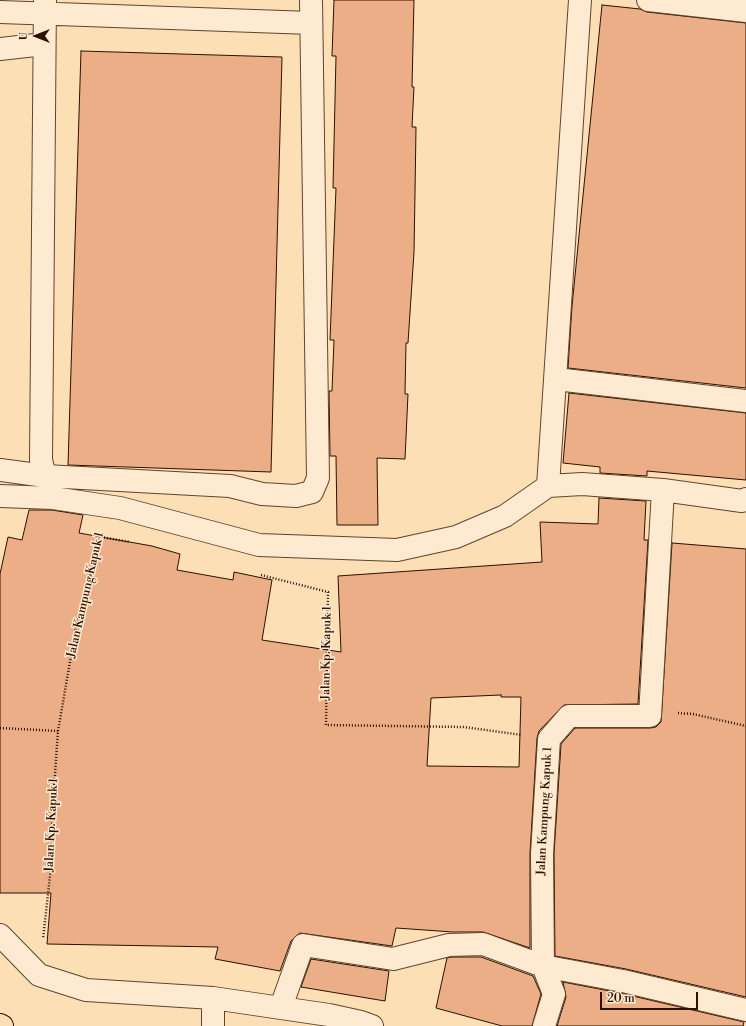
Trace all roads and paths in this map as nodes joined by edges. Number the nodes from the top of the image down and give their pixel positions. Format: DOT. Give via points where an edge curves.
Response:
graph roads {
  1 [pos="311,0"];
  2 [pos="580,0"];
  3 [pos="648,0"];
  4 [pos="44,7"];
  5 [pos="746,11"];
  6 [pos="0,12"];
  7 [pos="311,23"];
  8 [pos="44,44"];
  9 [pos="0,49"];
  10 [pos="556,379"];
  11 [pos="746,401"];
  12 [pos="0,470"];
  13 [pos="45,476"];
  14 [pos="548,486"];
  15 [pos="663,490"];
  16 [pos="0,496"];
  17 [pos="746,499"];
  18 [pos="104,505"];
  19 [pos="101,537"];
  20 [pos="137,543"];
  21 [pos="256,574"];
  22 [pos="650,716"];
  23 [pos="746,726"];
  24 [pos="0,728"];
  25 [pos="58,731"];
  26 [pos="548,739"];
  27 [pos="0,935"];
  28 [pos="543,966"];
  29 [pos="39,975"];
  30 [pos="213,998"];
  31 [pos="281,1007"];
  32 [pos="746,1010"];
  33 [pos="213,1026"];
  34 [pos="372,1026"];
  35 [pos="544,1026"];
  1 -- 7 [label="street"];
  2 -- 10 [label="street"];
  3 -- 5 [label="street"];
  4 -- 6 [label="street"];
  4 -- 7 [label="street"];
  4 -- 8 [label="street"];
  7 -- 13 [label="street" via="318,478 312,492 296,496 262,494 230,486"];
  8 -- 9 [label="street"];
  8 -- 13 [label="street" via="41,460"];
  10 -- 11 [label="street"];
  10 -- 14 [label="street"];
  12 -- 13 [label="street"];
  14 -- 15 [label="street" via="582,484"];
  14 -- 18 [label="street" via="505,516 456,537 397,550 259,545"];
  15 -- 17 [label="street" via="742,501"];
  15 -- 22 [label="street"];
  16 -- 18 [label="street" via="53,498"];
  18 -- 19 [label="path, Jalan Kampung Kapuk 1"];
  19 -- 20 [label="path"];
  19 -- 25 [label="path, Jalan Kampung Kapuk 1" via="76,627"];
  21 -- 26 [label="path, Jalan Kp. Kapuk 1" via="328,592 326,725 464,727"];
  22 -- 23 [label="path" via="693,714"];
  22 -- 26 [label="street, Jalan Kampung Kapuk 1" via="569,716"];
  24 -- 25 [label="path"];
  25 -- 29 [label="path, Jalan Kp. Kapuk 1" via="52,817 53,849"];
  26 -- 28 [label="street, Jalan Kampung Kapuk 1" via="542,854"];
  27 -- 29 [label="street"];
  28 -- 31 [label="street" via="483,944 448,945 393,959 302,945"];
  28 -- 32 [label="street" via="623,981"];
  28 -- 35 [label="street, Jalan Kampung Kapuk 1" via="554,994"];
  29 -- 30 [label="street" via="86,990"];
  30 -- 31 [label="street"];
  30 -- 33 [label="street"];
  31 -- 34 [label="street"];
}
